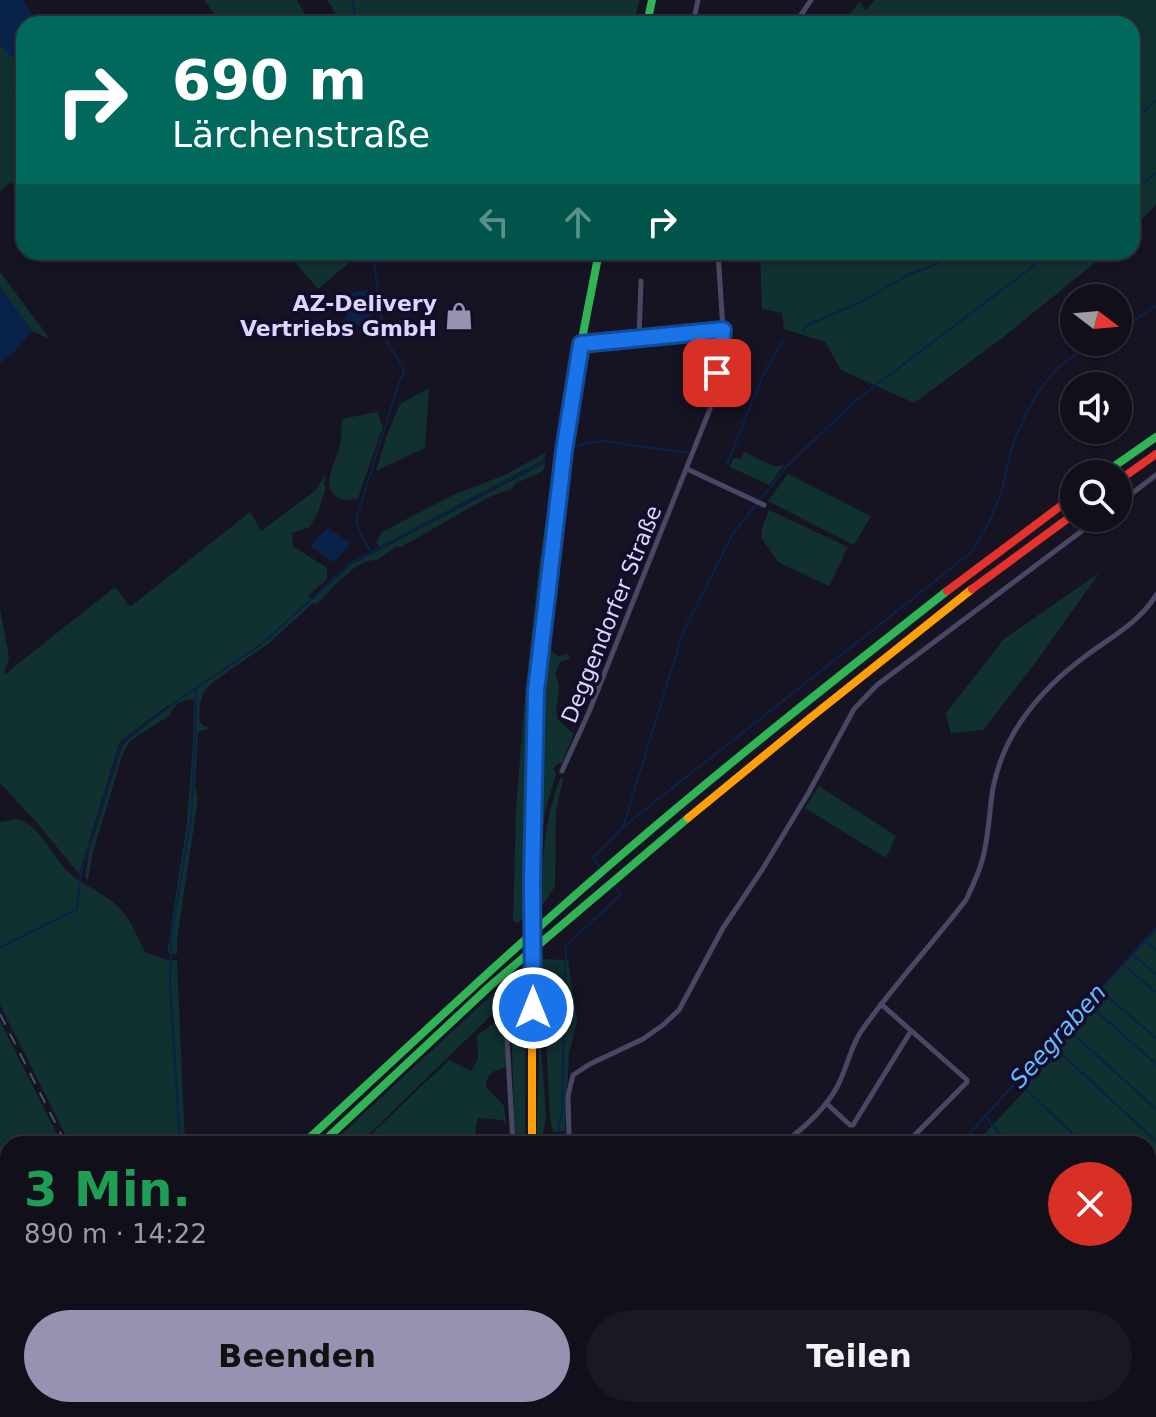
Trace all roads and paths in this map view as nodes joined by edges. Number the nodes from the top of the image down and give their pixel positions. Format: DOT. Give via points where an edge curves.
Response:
graph roads {
  1 [pos="597,260"];
  2 [pos="719,260"];
  3 [pos="641,281"];
  4 [pos="723,330"];
  5 [pos="639,339"];
  6 [pos="581,344"];
  7 [pos="1156,437"];
  8 [pos="1156,454"];
  9 [pos="1123,460"];
  10 [pos="687,469"];
  11 [pos="1132,471"];
  12 [pos="1156,475"];
  13 [pos="1132,493"];
  14 [pos="760,503"];
  15 [pos="1060,506"];
  16 [pos="1060,524"];
  17 [pos="1080,532"];
  18 [pos="1156,595"];
  19 [pos="562,771"];
  20 [pos="505,1003"];
  21 [pos="881,1004"];
  22 [pos="911,1031"];
  23 [pos="826,1103"];
  24 [pos="311,1136"];
  25 [pos="330,1136"];
  26 [pos="513,1136"];
  27 [pos="532,1136"];
  28 [pos="563,1136"];
  29 [pos="794,1136"];
  30 [pos="914,1136"];
  1 -- 6 [label="main road"];
  2 -- 4 [label="street, Deggendorfer Straße"];
  3 -- 5 [label="street"];
  4 -- 5 [label="street"];
  4 -- 10 [label="street, Deggendorfer Straße" via="710,409"];
  5 -- 6 [label="street"];
  6 -- 27 [label="main road" via="536,691"];
  7 -- 9 [label="main road"];
  8 -- 11 [label="main road"];
  10 -- 14 [label="street"];
  10 -- 19 [label="street, Deggendorfer Straße"];
  12 -- 13 [label="street"];
  15 -- 24 [label="main road" via="798,708 608,867"];
  16 -- 25 [label="main road" via="810,718 606,887 492,984"];
  17 -- 28 [label="street" via="877,685 854,709 679,1010 643,1039 573,1075"];
  18 -- 21 [label="street" via="1121,631 1061,675 1021,721 999,765 976,881"];
  20 -- 26 [label="street"];
  21 -- 22 [label="street"];
  21 -- 23 [label="street" via="859,1035"];
  22 -- 23 [label="street" via="853,1125"];
  22 -- 30 [label="street" via="967,1082"];
  23 -- 29 [label="street"];
}
